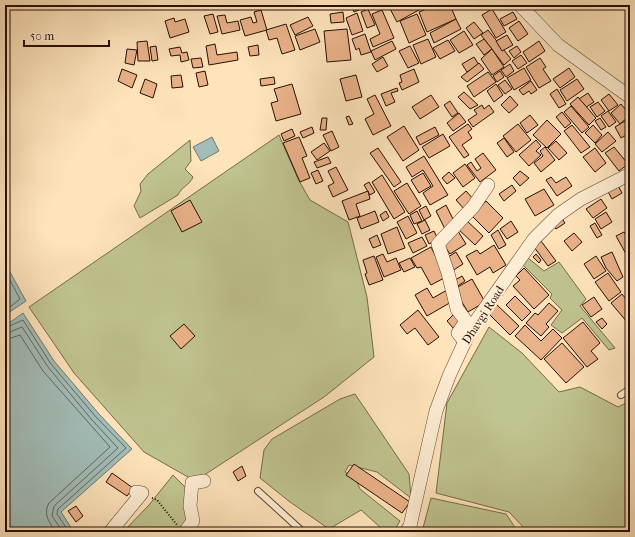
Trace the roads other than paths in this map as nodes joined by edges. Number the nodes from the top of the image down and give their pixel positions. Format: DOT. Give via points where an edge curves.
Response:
graph roads {
  1 [pos="520,5"];
  2 [pos="630,97"];
  3 [pos="630,174"];
  4 [pos="488,185"];
  5 [pos="464,342"];
  6 [pos="630,389"];
  7 [pos="621,395"];
  8 [pos="204,481"];
  9 [pos="258,491"];
  10 [pos="139,492"];
  11 [pos="182,530"];
  12 [pos="110,532"];
  13 [pos="303,532"];
  14 [pos="406,532"];
  1 -- 2 [label="street" via="558,45"];
  3 -- 5 [label="street, Dhavgi Road" via="580,199 558,215 534,239 471,328"];
  4 -- 5 [label="street" via="472,207 438,244 457,309 466,320 458,333"];
  5 -- 14 [label="street, Dhavgi Road" via="436,412"];
  6 -- 7 [label="lane"];
  8 -- 11 [label="street" via="192,483 190,506 193,521"];
  9 -- 13 [label="lane"];
  10 -- 12 [label="street"];
}
